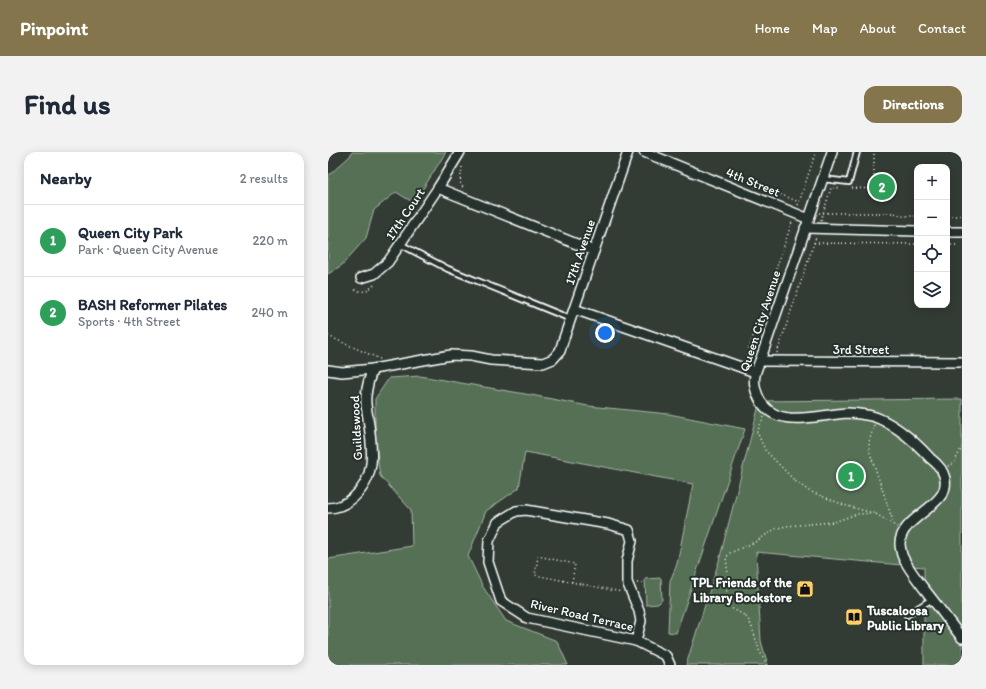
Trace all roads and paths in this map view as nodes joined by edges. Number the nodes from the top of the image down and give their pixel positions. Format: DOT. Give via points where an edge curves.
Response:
graph roads {
  1 [pos="460,152"];
  2 [pos="628,152"];
  3 [pos="644,152"];
  4 [pos="816,152"];
  5 [pos="832,152"];
  6 [pos="857,152"];
  7 [pos="874,152"];
  8 [pos="463,163"];
  9 [pos="823,179"];
  10 [pos="438,188"];
  11 [pos="845,188"];
  12 [pos="852,188"];
  13 [pos="464,189"];
  14 [pos="823,213"];
  15 [pos="795,214"];
  16 [pos="810,216"];
  17 [pos="914,216"];
  18 [pos="950,216"];
  19 [pos="962,216"];
  20 [pos="805,228"];
  21 [pos="819,228"];
  22 [pos="914,231"];
  23 [pos="950,232"];
  24 [pos="962,232"];
  25 [pos="814,243"];
  26 [pos="400,244"];
  27 [pos="914,244"];
  28 [pos="950,245"];
  29 [pos="962,245"];
  30 [pos="594,252"];
  31 [pos="361,278"];
  32 [pos="574,309"];
  33 [pos="571,319"];
  34 [pos="328,336"];
  35 [pos="745,361"];
  36 [pos="760,361"];
  37 [pos="769,361"];
  38 [pos="962,362"];
  39 [pos="393,365"];
  40 [pos="373,369"];
  41 [pos="328,370"];
  42 [pos="754,372"];
  43 [pos="768,410"];
  44 [pos="877,418"];
  45 [pos="962,447"];
  46 [pos="941,469"];
  47 [pos="328,508"];
  48 [pos="859,510"];
  49 [pos="876,513"];
  50 [pos="858,514"];
  51 [pos="895,525"];
  52 [pos="903,531"];
  53 [pos="572,582"];
  54 [pos="632,593"];
  55 [pos="932,599"];
  56 [pos="907,615"];
  57 [pos="962,638"];
  58 [pos="636,641"];
  59 [pos="670,665"];
  60 [pos="767,665"];
  1 -- 10 [label="street, 17th Court"];
  2 -- 30 [label="street, 17th Avenue"];
  3 -- 15 [label="street, 4th Street"];
  4 -- 15 [label="path"];
  5 -- 9 [label="street, Queen City Avenue"];
  6 -- 9 [label="lane" via="849,182"];
  7 -- 12 [label="path" via="874,189"];
  8 -- 13 [label="path" via="460,182"];
  9 -- 16 [label="street, Queen City Avenue"];
  10 -- 26 [label="street, 17th Court"];
  10 -- 30 [label="street"];
  11 -- 14 [label="path" via="831,188"];
  14 -- 16 [label="path"];
  14 -- 17 [label="path" via="894,213"];
  14 -- 21 [label="path"];
  15 -- 16 [label="street, 4th Street"];
  15 -- 35 [label="path"];
  16 -- 20 [label="street, Queen City Avenue"];
  18 -- 19 [label="path"];
  20 -- 21 [label="street"];
  20 -- 36 [label="street, Queen City Avenue"];
  21 -- 22 [label="street"];
  21 -- 25 [label="path"];
  23 -- 24 [label="street"];
  25 -- 27 [label="path"];
  25 -- 37 [label="path" via="775,357"];
  26 -- 31 [label="street, 17th Court" via="388,262 374,274"];
  26 -- 33 [label="lane" via="448,269"];
  28 -- 29 [label="path"];
  30 -- 32 [label="street, 17th Avenue"];
  32 -- 33 [label="street, 17th Avenue"];
  32 -- 42 [label="street"];
  33 -- 39 [label="street, 17th Avenue" via="560,351 553,359 543,363 451,355"];
  34 -- 39 [label="path"];
  36 -- 37 [label="street, 3rd Street"];
  36 -- 42 [label="street, Queen City Avenue"];
  37 -- 38 [label="street, 3rd Street"];
  39 -- 40 [label="street"];
  40 -- 41 [label="street" via="342,372"];
  40 -- 47 [label="street, Guildswood" via="366,397 372,466 369,477 351,500 343,505"];
  42 -- 43 [label="street, Queen City Avenue" via="755,389 760,401"];
  43 -- 44 [label="street" via="777,415 798,419 848,413"];
  43 -- 48 [label="path" via="757,432 765,450 805,488"];
  44 -- 46 [label="street" via="899,430"];
  44 -- 51 [label="path" via="868,442 869,450"];
  45 -- 46 [label="path" via="954,463"];
  46 -- 52 [label="street" via="946,483 942,496"];
  48 -- 49 [label="path"];
  48 -- 50 [label="path"];
  49 -- 50 [label="path"];
  49 -- 51 [label="path"];
  50 -- 60 [label="path" via="834,522 786,526 730,553 726,558 728,602 731,608 748,619"];
  51 -- 52 [label="path"];
  52 -- 55 [label="street" via="900,541 901,553"];
  53 -- 53 [label="path" via="535,575 538,556 575,564"];
  53 -- 54 [label="path"];
  54 -- 58 [label="street, River Road Terrace" via="641,621"];
  54 -- 58 [label="street, River Road Terrace" via="627,582 632,541 629,530 608,524 516,510 498,522 489,541 488,562 501,602 527,618"];
  55 -- 56 [label="lane"];
  55 -- 57 [label="street"];
  58 -- 59 [label="street, River Road Terrace" via="666,656"];
}
